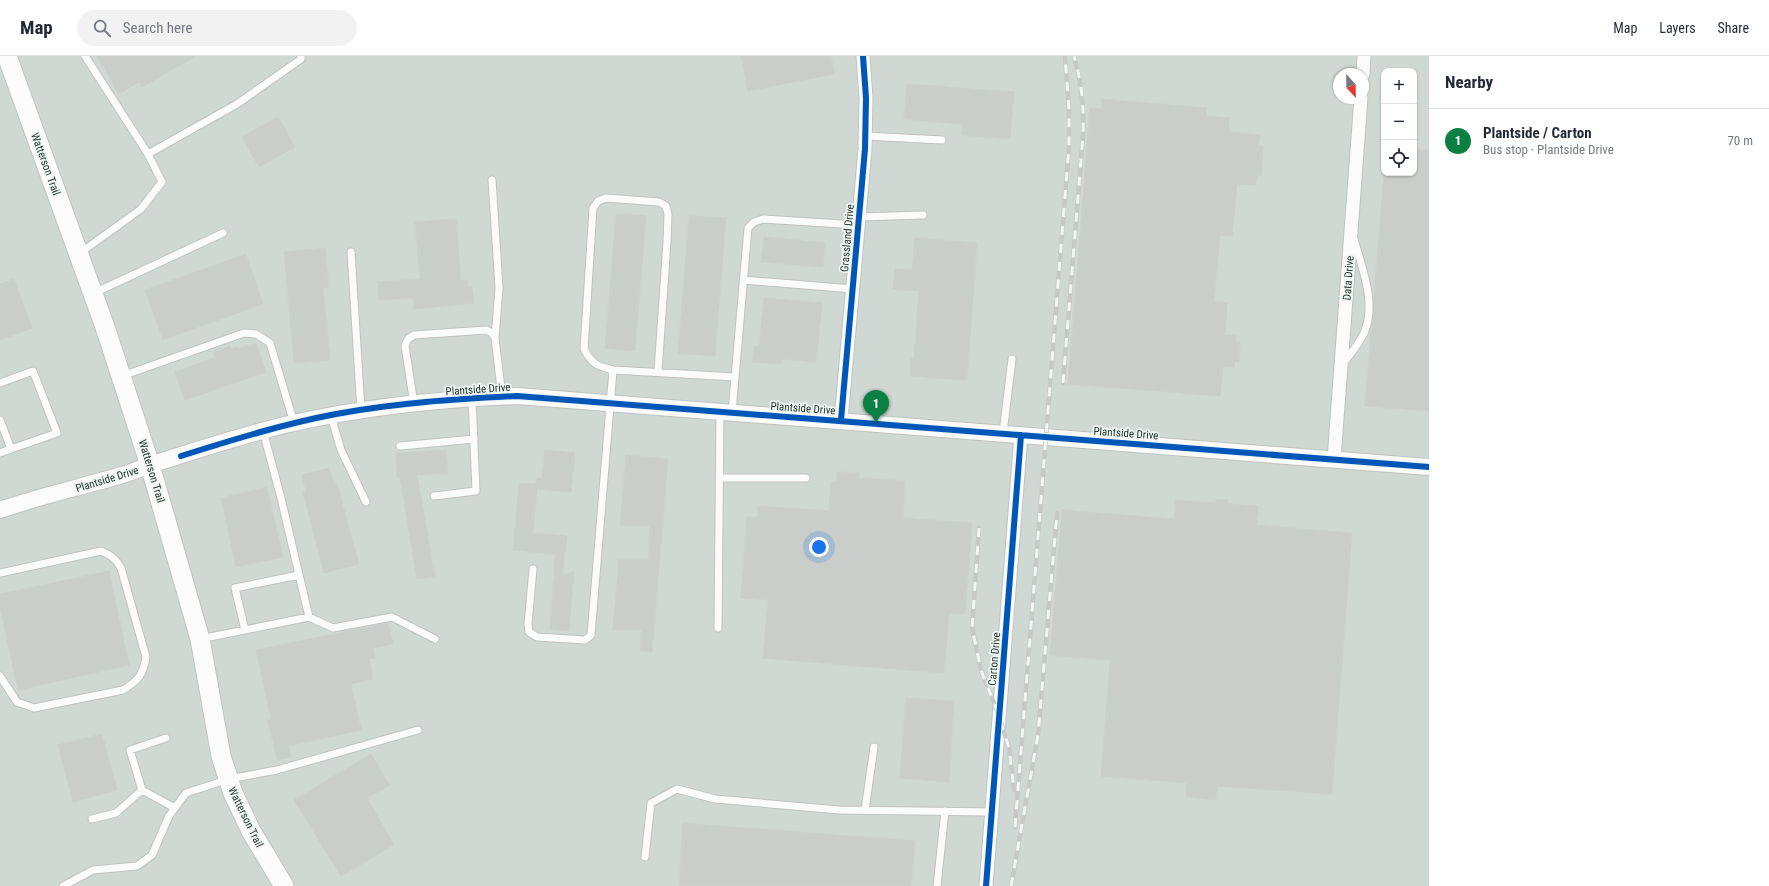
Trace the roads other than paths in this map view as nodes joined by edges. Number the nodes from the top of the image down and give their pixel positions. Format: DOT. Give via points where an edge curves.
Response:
graph roads {
  1 [pos="7,56"];
  2 [pos="85,56"];
  3 [pos="301,56"];
  4 [pos="863,56"];
  5 [pos="1364,56"];
  6 [pos="1363,68"];
  7 [pos="1361,104"];
  8 [pos="865,136"];
  9 [pos="942,140"];
  10 [pos="148,154"];
  11 [pos="492,180"];
  12 [pos="923,215"];
  13 [pos="858,221"];
  14 [pos="1351,230"];
  15 [pos="223,233"];
  16 [pos="351,252"];
  17 [pos="78,254"];
  18 [pos="743,280"];
  19 [pos="853,289"];
  20 [pos="93,294"];
  21 [pos="495,338"];
  22 [pos="1012,359"];
  23 [pos="1341,368"];
  24 [pos="613,370"];
  25 [pos="658,372"];
  26 [pos="122,376"];
  27 [pos="735,377"];
  28 [pos="0,383"];
  29 [pos="502,397"];
  30 [pos="472,398"];
  31 [pos="610,403"];
  32 [pos="414,404"];
  33 [pos="361,410"];
  34 [pos="726,412"];
  35 [pos="331,415"];
  36 [pos="0,420"];
  37 [pos="841,420"];
  38 [pos="294,423"];
  39 [pos="263,431"];
  40 [pos="1003,433"];
  41 [pos="1021,434"];
  42 [pos="474,439"];
  43 [pos="400,446"];
  44 [pos="11,449"];
  45 [pos="0,453"];
  46 [pos="1334,459"];
  47 [pos="150,465"];
  48 [pos="1429,467"];
  49 [pos="720,478"];
  50 [pos="806,478"];
  51 [pos="434,496"];
  52 [pos="366,502"];
  53 [pos="0,510"];
  54 [pos="533,569"];
  55 [pos="0,573"];
  56 [pos="299,575"];
  57 [pos="308,617"];
  58 [pos="718,628"];
  59 [pos="245,630"];
  60 [pos="200,639"];
  61 [pos="435,639"];
  62 [pos="0,676"];
  63 [pos="418,730"];
  64 [pos="166,738"];
  65 [pos="874,747"];
  66 [pos="229,779"];
  67 [pos="142,790"];
  68 [pos="174,808"];
  69 [pos="865,810"];
  70 [pos="945,811"];
  71 [pos="992,812"];
  72 [pos="92,819"];
  73 [pos="644,857"];
  74 [pos="63,886"];
  75 [pos="284,886"];
  76 [pos="937,886"];
  77 [pos="986,886"];
  1 -- 17 [label="main road, Watterson Trail"];
  2 -- 10 [label="lane"];
  3 -- 10 [label="lane" via="301,59 237,104"];
  4 -- 8 [label="street, Grassland Drive"];
  5 -- 6 [label="street"];
  7 -- 14 [label="street, Data Drive"];
  8 -- 9 [label="lane"];
  8 -- 13 [label="street, Grassland Drive"];
  10 -- 17 [label="lane" via="162,182 141,209"];
  11 -- 21 [label="lane" via="499,288"];
  12 -- 13 [label="lane"];
  13 -- 18 [label="lane" via="763,218 754,222 748,228"];
  13 -- 19 [label="street, Grassland Drive"];
  14 -- 23 [label="street, Data Drive"];
  14 -- 23 [label="lane" via="1368,295 1368,322 1364,334"];
  15 -- 20 [label="lane"];
  16 -- 33 [label="lane"];
  17 -- 20 [label="main road, Watterson Trail"];
  18 -- 19 [label="lane"];
  18 -- 27 [label="lane"];
  19 -- 37 [label="street, Grassland Drive"];
  20 -- 26 [label="main road, Watterson Trail"];
  21 -- 29 [label="lane"];
  21 -- 32 [label="lane" via="486,330 414,335 408,339 405,346"];
  22 -- 40 [label="lane"];
  23 -- 46 [label="street, Data Drive"];
  24 -- 25 [label="lane"];
  24 -- 25 [label="lane" via="599,367 590,360 584,349 593,208 598,201 606,198 660,202 666,206 667,242"];
  24 -- 31 [label="lane"];
  25 -- 27 [label="lane"];
  26 -- 38 [label="lane" via="244,333 256,334 270,342"];
  26 -- 47 [label="main road, Watterson Trail"];
  27 -- 34 [label="lane"];
  28 -- 44 [label="lane" via="33,371 57,433"];
  29 -- 30 [label="street, Plantside Drive"];
  29 -- 31 [label="street, Plantside Drive"];
  30 -- 32 [label="street, Plantside Drive"];
  30 -- 42 [label="lane"];
  31 -- 34 [label="street, Plantside Drive"];
  31 -- 54 [label="lane" via="591,635 586,640 537,637 529,632"];
  32 -- 33 [label="street, Plantside Drive"];
  33 -- 35 [label="street, Plantside Drive"];
  34 -- 37 [label="street, Plantside Drive"];
  34 -- 49 [label="lane"];
  35 -- 38 [label="street, Plantside Drive"];
  35 -- 52 [label="lane" via="341,450"];
  36 -- 44 [label="lane"];
  37 -- 40 [label="street, Plantside Drive"];
  38 -- 39 [label="street, Plantside Drive"];
  39 -- 47 [label="street, Plantside Drive"];
  39 -- 56 [label="lane"];
  40 -- 41 [label="street, Plantside Drive"];
  41 -- 46 [label="street, Plantside Drive"];
  41 -- 71 [label="street, Carton Drive"];
  42 -- 43 [label="lane"];
  42 -- 51 [label="lane" via="476,491"];
  44 -- 45 [label="lane"];
  46 -- 48 [label="street, Plantside Drive"];
  47 -- 53 [label="street, Plantside Drive" via="124,475"];
  47 -- 60 [label="main road, Watterson Trail"];
  49 -- 50 [label="lane"];
  49 -- 58 [label="lane"];
  55 -- 62 [label="lane" via="101,551 110,554 121,568 146,657 143,672 134,683 123,690 34,708 17,702"];
  56 -- 57 [label="lane"];
  56 -- 59 [label="lane" via="235,588"];
  57 -- 59 [label="lane"];
  57 -- 61 [label="lane" via="333,628 392,617"];
  59 -- 60 [label="lane"];
  60 -- 66 [label="main road, Watterson Trail" via="221,756"];
  63 -- 66 [label="lane" via="277,770"];
  64 -- 67 [label="lane" via="130,750"];
  65 -- 69 [label="lane"];
  66 -- 68 [label="lane" via="186,793"];
  66 -- 75 [label="main road, Watterson Trail" via="251,831"];
  67 -- 68 [label="lane"];
  67 -- 72 [label="lane" via="116,813"];
  68 -- 74 [label="lane" via="152,854 137,866 93,870"];
  69 -- 70 [label="lane"];
  69 -- 73 [label="lane" via="715,798 677,790 651,804"];
  70 -- 71 [label="lane"];
  70 -- 76 [label="lane"];
  71 -- 77 [label="street, Carton Drive"];
}
